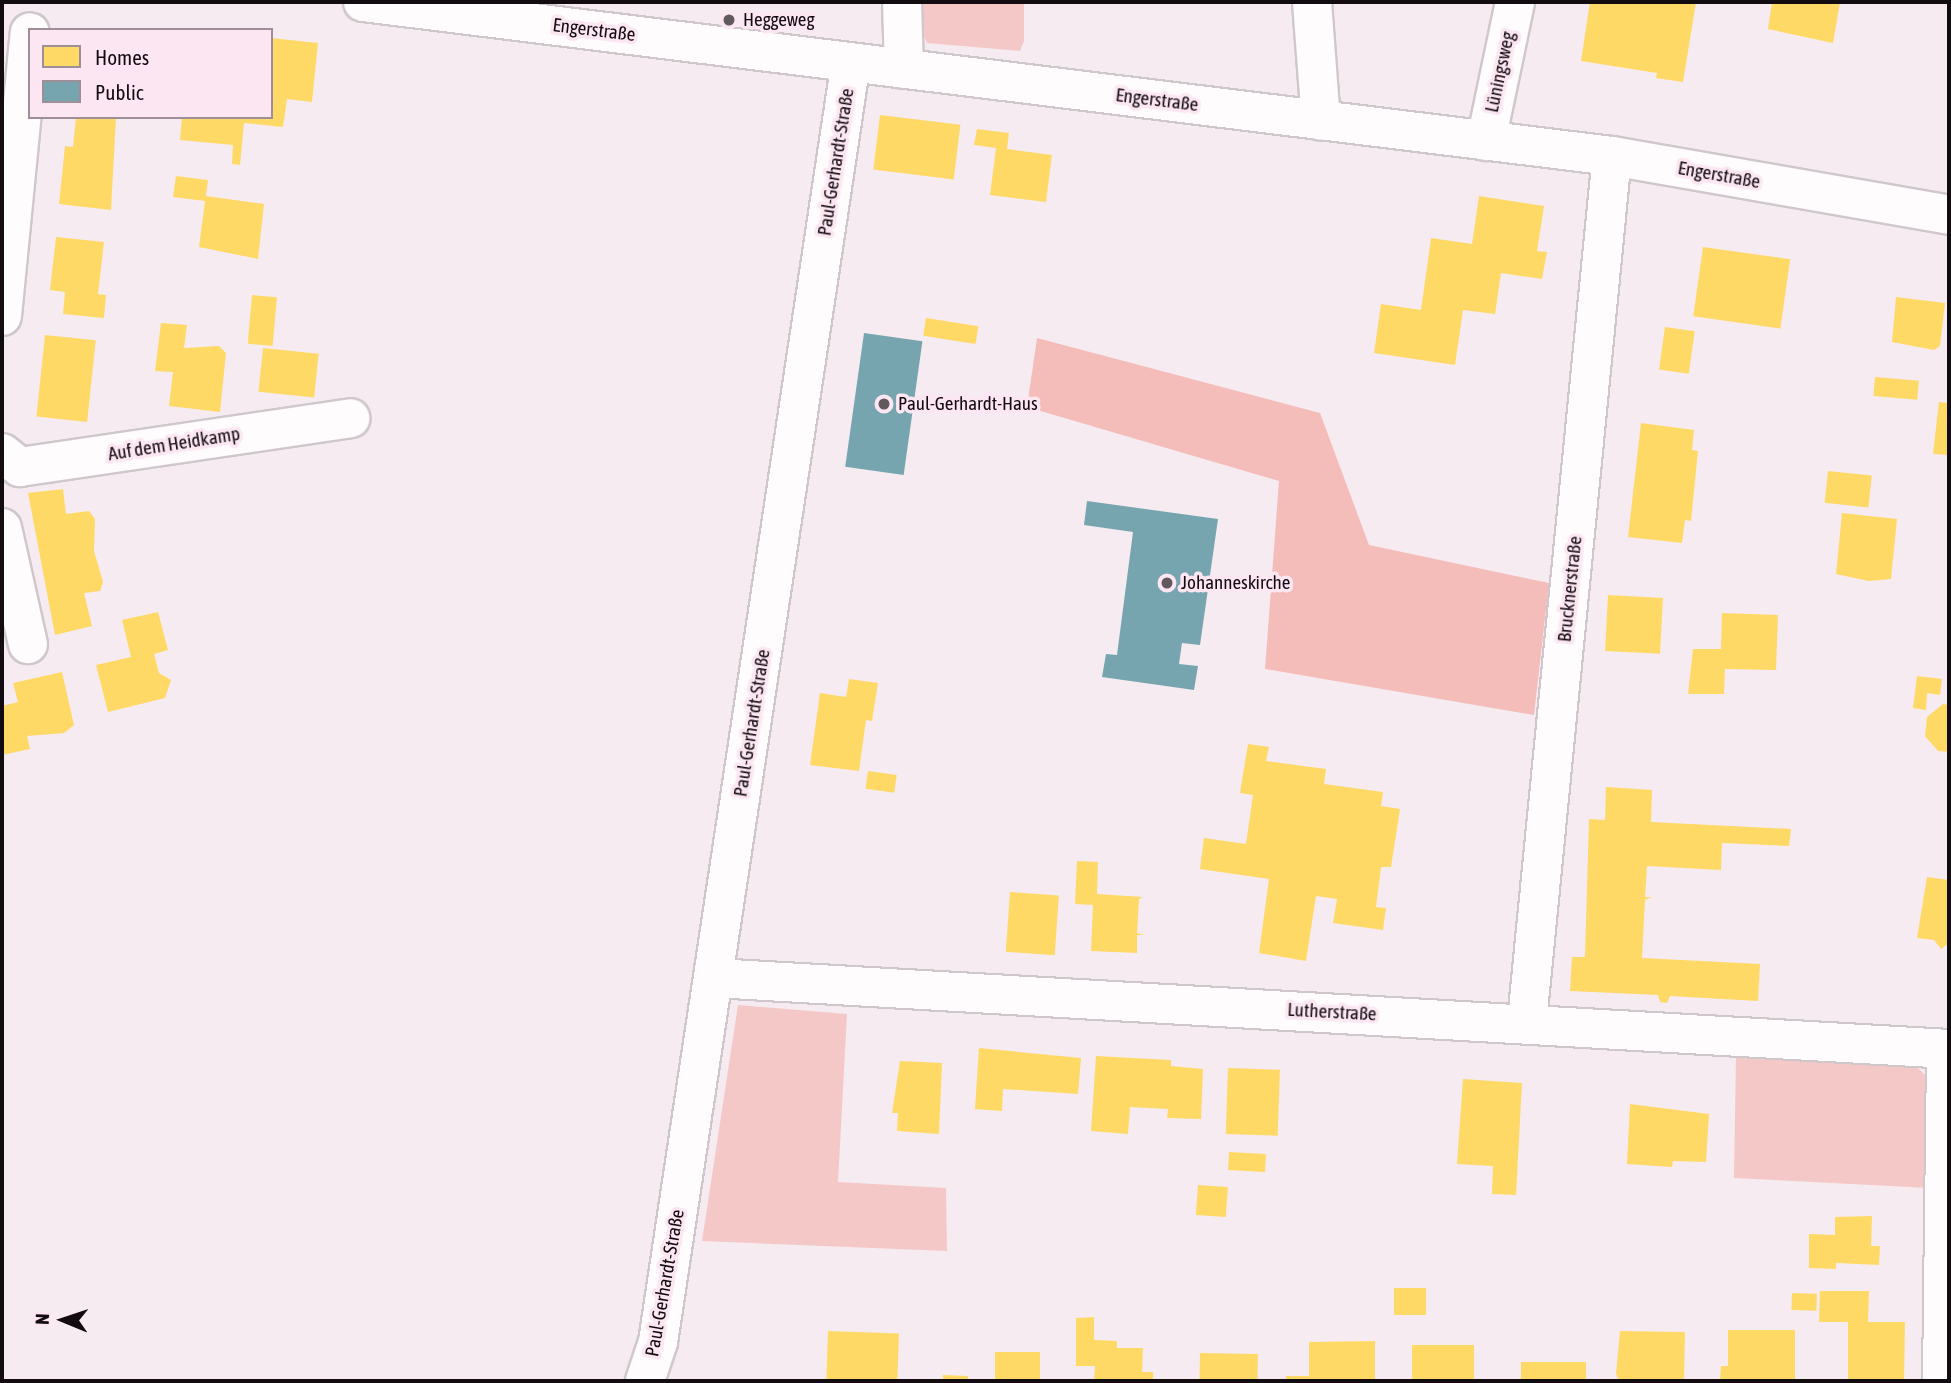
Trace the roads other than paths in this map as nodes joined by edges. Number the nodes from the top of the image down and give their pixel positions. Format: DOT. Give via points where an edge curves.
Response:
graph roads {
  1 [pos="33,2"];
  2 [pos="363,2"];
  3 [pos="902,2"];
  4 [pos="1312,2"];
  5 [pos="1515,2"];
  6 [pos="30,28"];
  7 [pos="28,51"];
  8 [pos="851,62"];
  9 [pos="904,69"];
  10 [pos="1321,121"];
  11 [pos="1486,141"];
  12 [pos="1612,156"];
  13 [pos="1949,215"];
  14 [pos="2,316"];
  15 [pos="350,418"];
  16 [pos="2,453"];
  17 [pos="2,528"];
  18 [pos="28,645"];
  19 [pos="714,978"];
  20 [pos="1527,1021"];
  21 [pos="1947,1049"];
  22 [pos="645,1381"];
  23 [pos="1942,1381"];
  1 -- 6 [label="street"];
  2 -- 8 [label="street, Engerstraße"];
  3 -- 9 [label="street"];
  4 -- 10 [label="street"];
  5 -- 11 [label="street, Lüningsweg"];
  7 -- 14 [label="street"];
  8 -- 9 [label="street, Engerstraße"];
  8 -- 19 [label="street, Paul-Gerhardt-Straße"];
  9 -- 10 [label="street, Engerstraße"];
  10 -- 11 [label="street, Engerstraße"];
  11 -- 12 [label="street, Engerstraße"];
  12 -- 13 [label="street, Engerstraße"];
  12 -- 20 [label="street, Brucknerstraße"];
  15 -- 16 [label="street, Auf dem Heidkamp" via="20,467"];
  17 -- 18 [label="street"];
  19 -- 20 [label="street, Lutherstraße"];
  19 -- 22 [label="street, Paul-Gerhardt-Straße" via="658,1342"];
  20 -- 21 [label="street, Lutherstraße"];
  21 -- 23 [label="street"];
}
